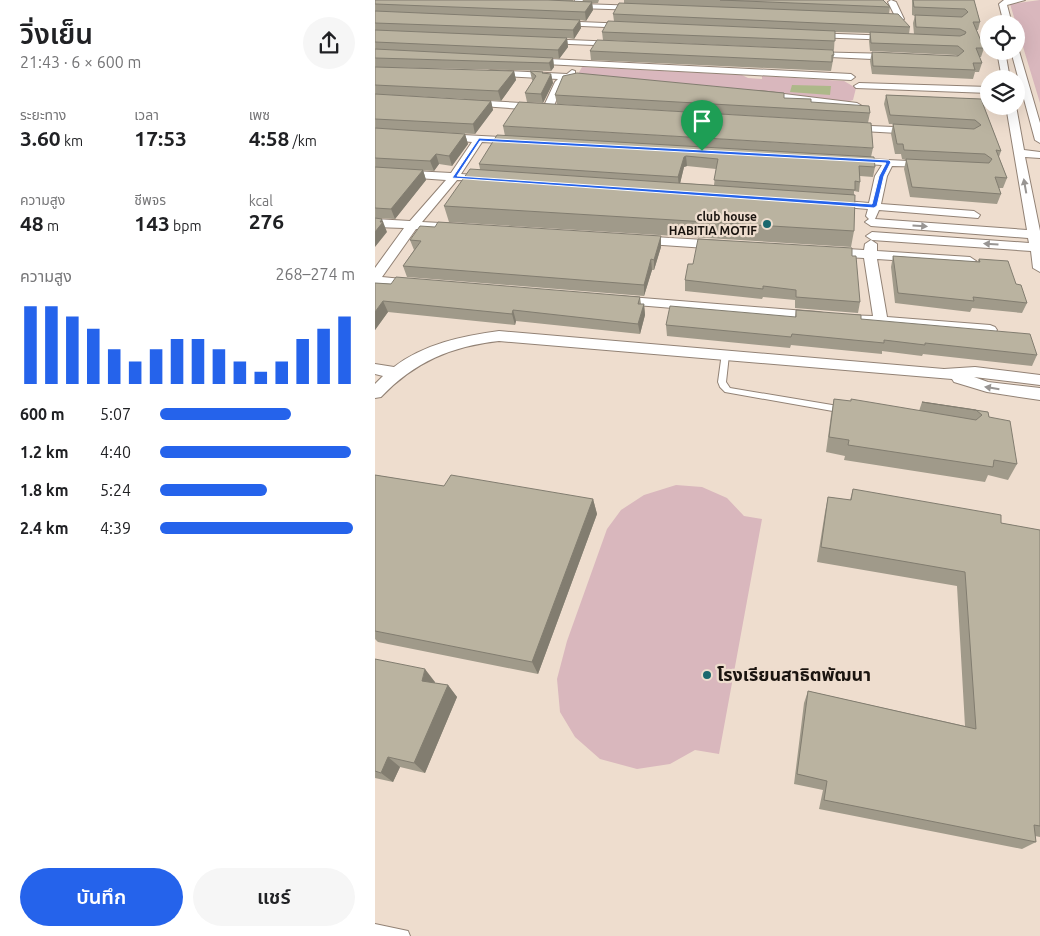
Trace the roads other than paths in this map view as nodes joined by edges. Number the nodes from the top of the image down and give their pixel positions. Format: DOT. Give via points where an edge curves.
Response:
graph roads {
  1 [pos="1021,0"];
  2 [pos="892,1"];
  3 [pos="901,2"];
  4 [pos="575,4"];
  5 [pos="646,8"];
  6 [pos="1006,15"];
  7 [pos="870,17"];
  8 [pos="554,23"];
  9 [pos="641,26"];
  10 [pos="807,34"];
  11 [pos="592,37"];
  12 [pos="856,37"];
  13 [pos="902,39"];
  14 [pos="538,41"];
  15 [pos="626,45"];
  16 [pos="803,53"];
  17 [pos="899,58"];
  18 [pos="523,61"];
  19 [pos="562,63"];
  20 [pos="579,64"];
  21 [pos="851,66"];
  22 [pos="478,73"];
  23 [pos="569,78"];
  24 [pos="595,79"];
  25 [pos="555,80"];
  26 [pos="860,89"];
  27 [pos="980,90"];
  28 [pos="925,91"];
  29 [pos="751,93"];
  30 [pos="980,96"];
  31 [pos="1025,97"];
  32 [pos="457,102"];
  33 [pos="1013,115"];
  34 [pos="855,117"];
  35 [pos="836,127"];
  36 [pos="922,132"];
  37 [pos="431,136"];
  38 [pos="479,139"];
  39 [pos="1040,140"];
  40 [pos="527,142"];
  41 [pos="1040,149"];
  42 [pos="1019,150"];
  43 [pos="1040,155"];
  44 [pos="840,159"];
  45 [pos="889,162"];
  46 [pos="935,165"];
  47 [pos="375,172"];
  48 [pos="454,177"];
  49 [pos="504,180"];
  50 [pos="822,202"];
  51 [pos="874,206"];
  52 [pos="974,215"];
  53 [pos="871,222"];
  54 [pos="375,223"];
  55 [pos="413,225"];
  56 [pos="467,229"];
  57 [pos="1037,234"];
  58 [pos="872,236"];
  59 [pos="624,239"];
  60 [pos="733,246"];
  61 [pos="1038,247"];
  62 [pos="821,252"];
  63 [pos="870,255"];
  64 [pos="970,261"];
  65 [pos="1040,268"];
  66 [pos="375,279"];
  67 [pos="434,285"];
  68 [pos="600,298"];
  69 [pos="881,321"];
  70 [pos="990,330"];
  71 [pos="725,355"];
  72 [pos="375,369"];
  73 [pos="396,373"];
  74 [pos="944,374"];
  75 [pos="1040,380"];
  76 [pos="375,393"];
  77 [pos="1040,394"];
  78 [pos="852,411"];
  79 [pos="375,931"];
  80 [pos="403,936"];
  1 -- 6 [label="street" via="1003,4"];
  2 -- 3 [label="street"];
  2 -- 7 [label="street" via="904,19"];
  4 -- 5 [label="street"];
  8 -- 11 [label="street"];
  9 -- 11 [label="street"];
  10 -- 12 [label="street"];
  11 -- 14 [label="street"];
  11 -- 15 [label="street"];
  12 -- 13 [label="street"];
  12 -- 21 [label="street"];
  16 -- 21 [label="street"];
  17 -- 21 [label="street"];
  18 -- 19 [label="street"];
  19 -- 20 [label="street" via="576,56"];
  19 -- 25 [label="street"];
  20 -- 21 [label="street"];
  20 -- 23 [label="street"];
  21 -- 26 [label="street"];
  22 -- 25 [label="street"];
  23 -- 24 [label="street"];
  23 -- 25 [label="street"];
  25 -- 32 [label="street" via="553,108"];
  26 -- 28 [label="street"];
  26 -- 34 [label="street"];
  27 -- 28 [label="street"];
  28 -- 30 [label="street"];
  29 -- 34 [label="street"];
  31 -- 39 [label="street"];
  33 -- 42 [label="street"];
  34 -- 35 [label="street"];
  34 -- 36 [label="street"];
  37 -- 38 [label="street"];
  38 -- 40 [label="street"];
  38 -- 48 [label="street"];
  41 -- 42 [label="street"];
  42 -- 43 [label="street"];
  57 -- 42 [label="street, one-way"];
  44 -- 45 [label="street"];
  45 -- 46 [label="street"];
  45 -- 51 [label="street" via="881,176"];
  47 -- 48 [label="street"];
  48 -- 49 [label="street"];
  48 -- 55 [label="street"];
  50 -- 51 [label="street"];
  51 -- 52 [label="street"];
  51 -- 53 [label="street"];
  53 -- 57 [label="street, one-way"];
  53 -- 58 [label="street"];
  54 -- 55 [label="street"];
  55 -- 56 [label="street"];
  55 -- 66 [label="street"];
  57 -- 61 [label="street"];
  61 -- 58 [label="street, one-way"];
  58 -- 63 [label="street"];
  59 -- 60 [label="street"];
  61 -- 65 [label="street"];
  62 -- 63 [label="street"];
  63 -- 64 [label="street"];
  63 -- 69 [label="street"];
  66 -- 67 [label="street"];
  68 -- 69 [label="street"];
  69 -- 70 [label="street"];
  71 -- 73 [label="street" via="499,336 443,346"];
  71 -- 74 [label="street"];
  71 -- 78 [label="lane" via="721,382 728,390"];
  72 -- 73 [label="street"];
  73 -- 76 [label="street"];
  74 -- 75 [label="street" via="975,372"];
  77 -- 74 [label="street, one-way" via="987,388"];
  79 -- 80 [label="lane"];
}
